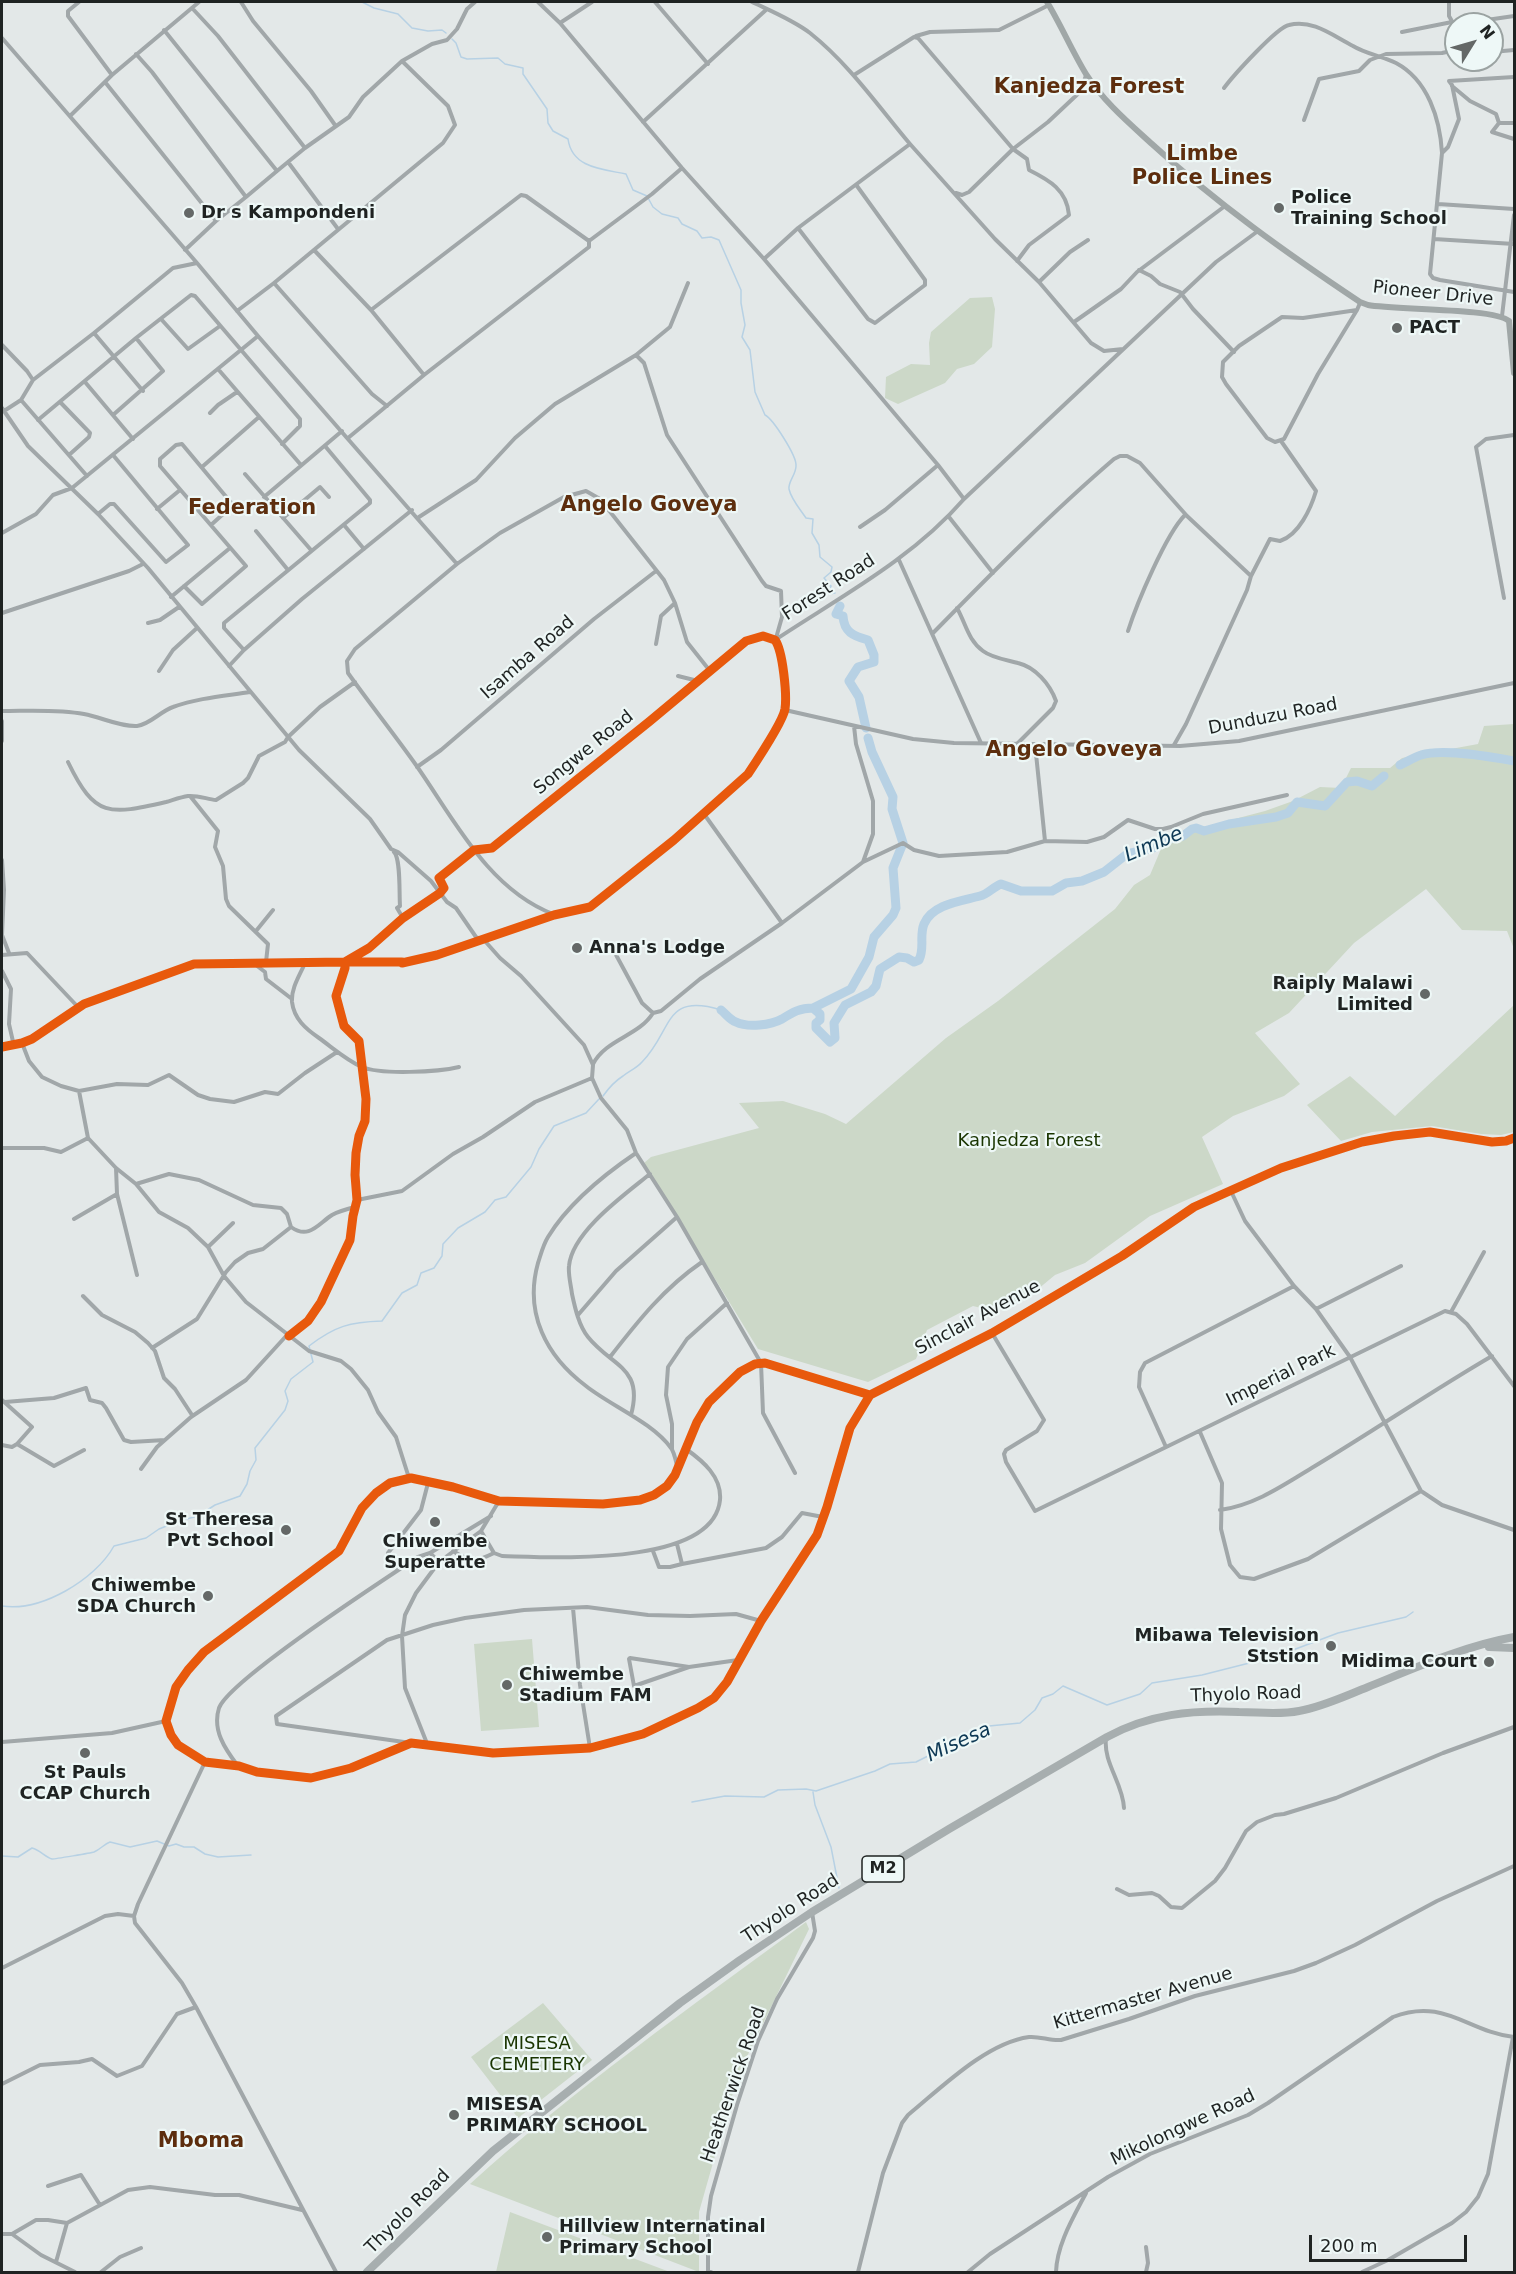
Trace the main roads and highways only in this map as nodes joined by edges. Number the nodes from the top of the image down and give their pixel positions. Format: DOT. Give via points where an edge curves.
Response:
graph roads {
  1 [pos="1515,1638"];
  2 [pos="1515,1644"];
  3 [pos="1515,1648"];
  4 [pos="1469,1649"];
  5 [pos="367,2272"];
  1 -- 2 [label="highway, M2"];
  1 -- 4 [label="highway, Thyolo Road / M2"];
  3 -- 4 [label="highway, Thyolo Road / M2"];
  4 -- 5 [label="highway, Thyolo Road / M2" via="1298,1711 1198,1711 1166,1715 1107,1737 812,1912 680,2003 513,2135"];
}
